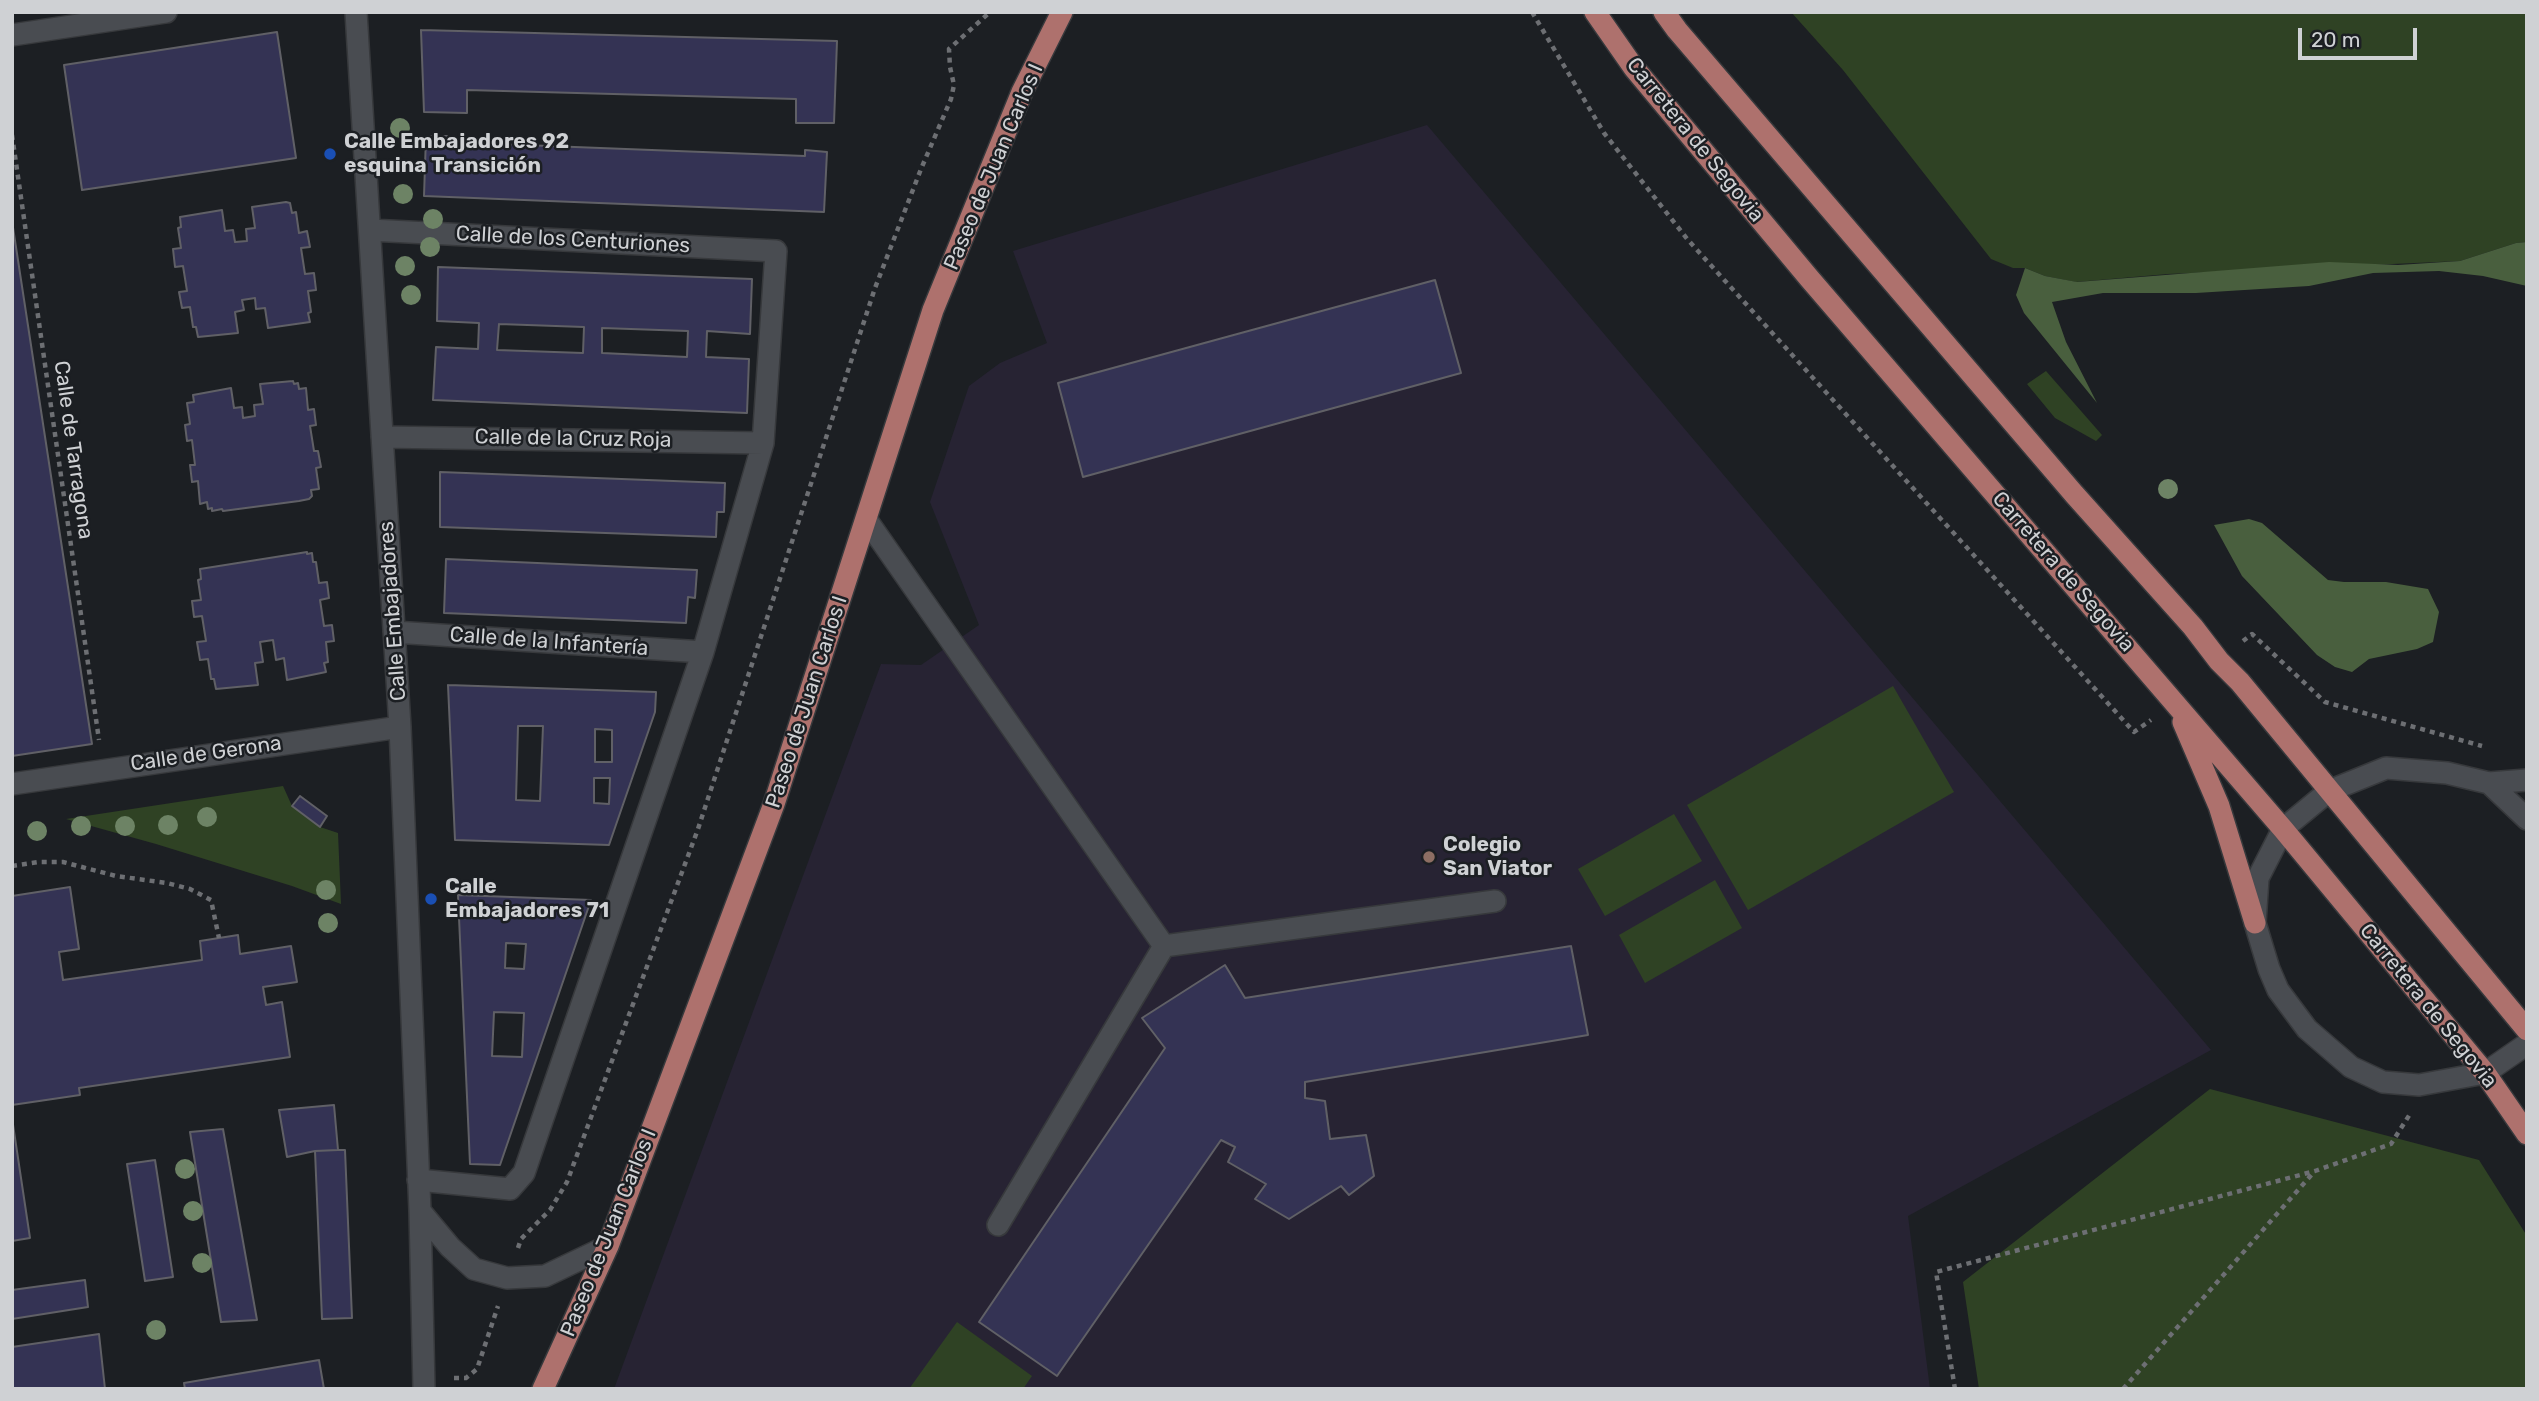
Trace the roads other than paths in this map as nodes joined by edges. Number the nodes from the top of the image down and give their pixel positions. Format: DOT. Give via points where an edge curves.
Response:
graph roads {
  1 [pos="166,12"];
  2 [pos="356,12"];
  3 [pos="1048,12"];
  4 [pos="1595,12"];
  5 [pos="1664,12"];
  6 [pos="1062,13"];
  7 [pos="12,35"];
  8 [pos="370,230"];
  9 [pos="382,437"];
  10 [pos="763,443"];
  11 [pos="866,519"];
  12 [pos="394,632"];
  13 [pos="703,652"];
  14 [pos="2174,701"];
  15 [pos="400,727"];
  16 [pos="2527,780"];
  17 [pos="2489,783"];
  18 [pos="12,784"];
  19 [pos="2329,791"];
  20 [pos="2527,819"];
  21 [pos="2283,829"];
  22 [pos="1496,901"];
  23 [pos="2255,923"];
  24 [pos="1164,946"];
  25 [pos="2527,1030"];
  26 [pos="2527,1044"];
  27 [pos="2485,1073"];
  28 [pos="2527,1134"];
  29 [pos="418,1180"];
  30 [pos="420,1211"];
  31 [pos="998,1225"];
  32 [pos="608,1246"];
  33 [pos="424,1384"];
  34 [pos="543,1389"];
  1 -- 7 [label="street"];
  2 -- 8 [label="street, Calle Embajadores"];
  3 -- 6 [label="street"];
  4 -- 14 [label="main road, Carretera de Segovia" via="1634,68 1809,278"];
  5 -- 19 [label="main road"];
  6 -- 11 [label="main road, Paseo de Juan Carlos I" via="1022,92 933,310"];
  8 -- 9 [label="street, Calle Embajadores"];
  8 -- 10 [label="street, Calle de los Centuriones" via="776,251"];
  9 -- 10 [label="street, Calle de la Cruz Roja"];
  9 -- 12 [label="street, Calle Embajadores"];
  10 -- 13 [label="street"];
  11 -- 24 [label="street"];
  11 -- 32 [label="main road, Paseo de Juan Carlos I" via="774,804"];
  12 -- 13 [label="street, Calle de la Infantería"];
  12 -- 15 [label="street, Calle Embajadores"];
  13 -- 29 [label="street" via="524,1172 510,1189"];
  14 -- 21 [label="main road, Carretera de Segovia"];
  14 -- 23 [label="main road" via="2219,806"];
  15 -- 18 [label="street, Calle de Gerona"];
  15 -- 29 [label="street, Calle Embajadores"];
  16 -- 17 [label="street"];
  17 -- 19 [label="street" via="2447,773 2386,768"];
  17 -- 20 [label="street"];
  19 -- 21 [label="street"];
  19 -- 25 [label="main road"];
  21 -- 23 [label="street" via="2258,878"];
  21 -- 27 [label="main road, Carretera de Segovia"];
  22 -- 24 [label="street"];
  23 -- 27 [label="street" via="2278,990 2306,1029 2351,1067 2383,1082 2419,1085"];
  24 -- 31 [label="street"];
  26 -- 27 [label="street"];
  27 -- 28 [label="main road, Carretera de Segovia"];
  29 -- 30 [label="street, Calle Embajadores"];
  30 -- 32 [label="street" via="474,1269 507,1278 545,1276"];
  30 -- 33 [label="street, Calle Embajadores"];
  32 -- 34 [label="main road, Paseo de Juan Carlos I"];
}
